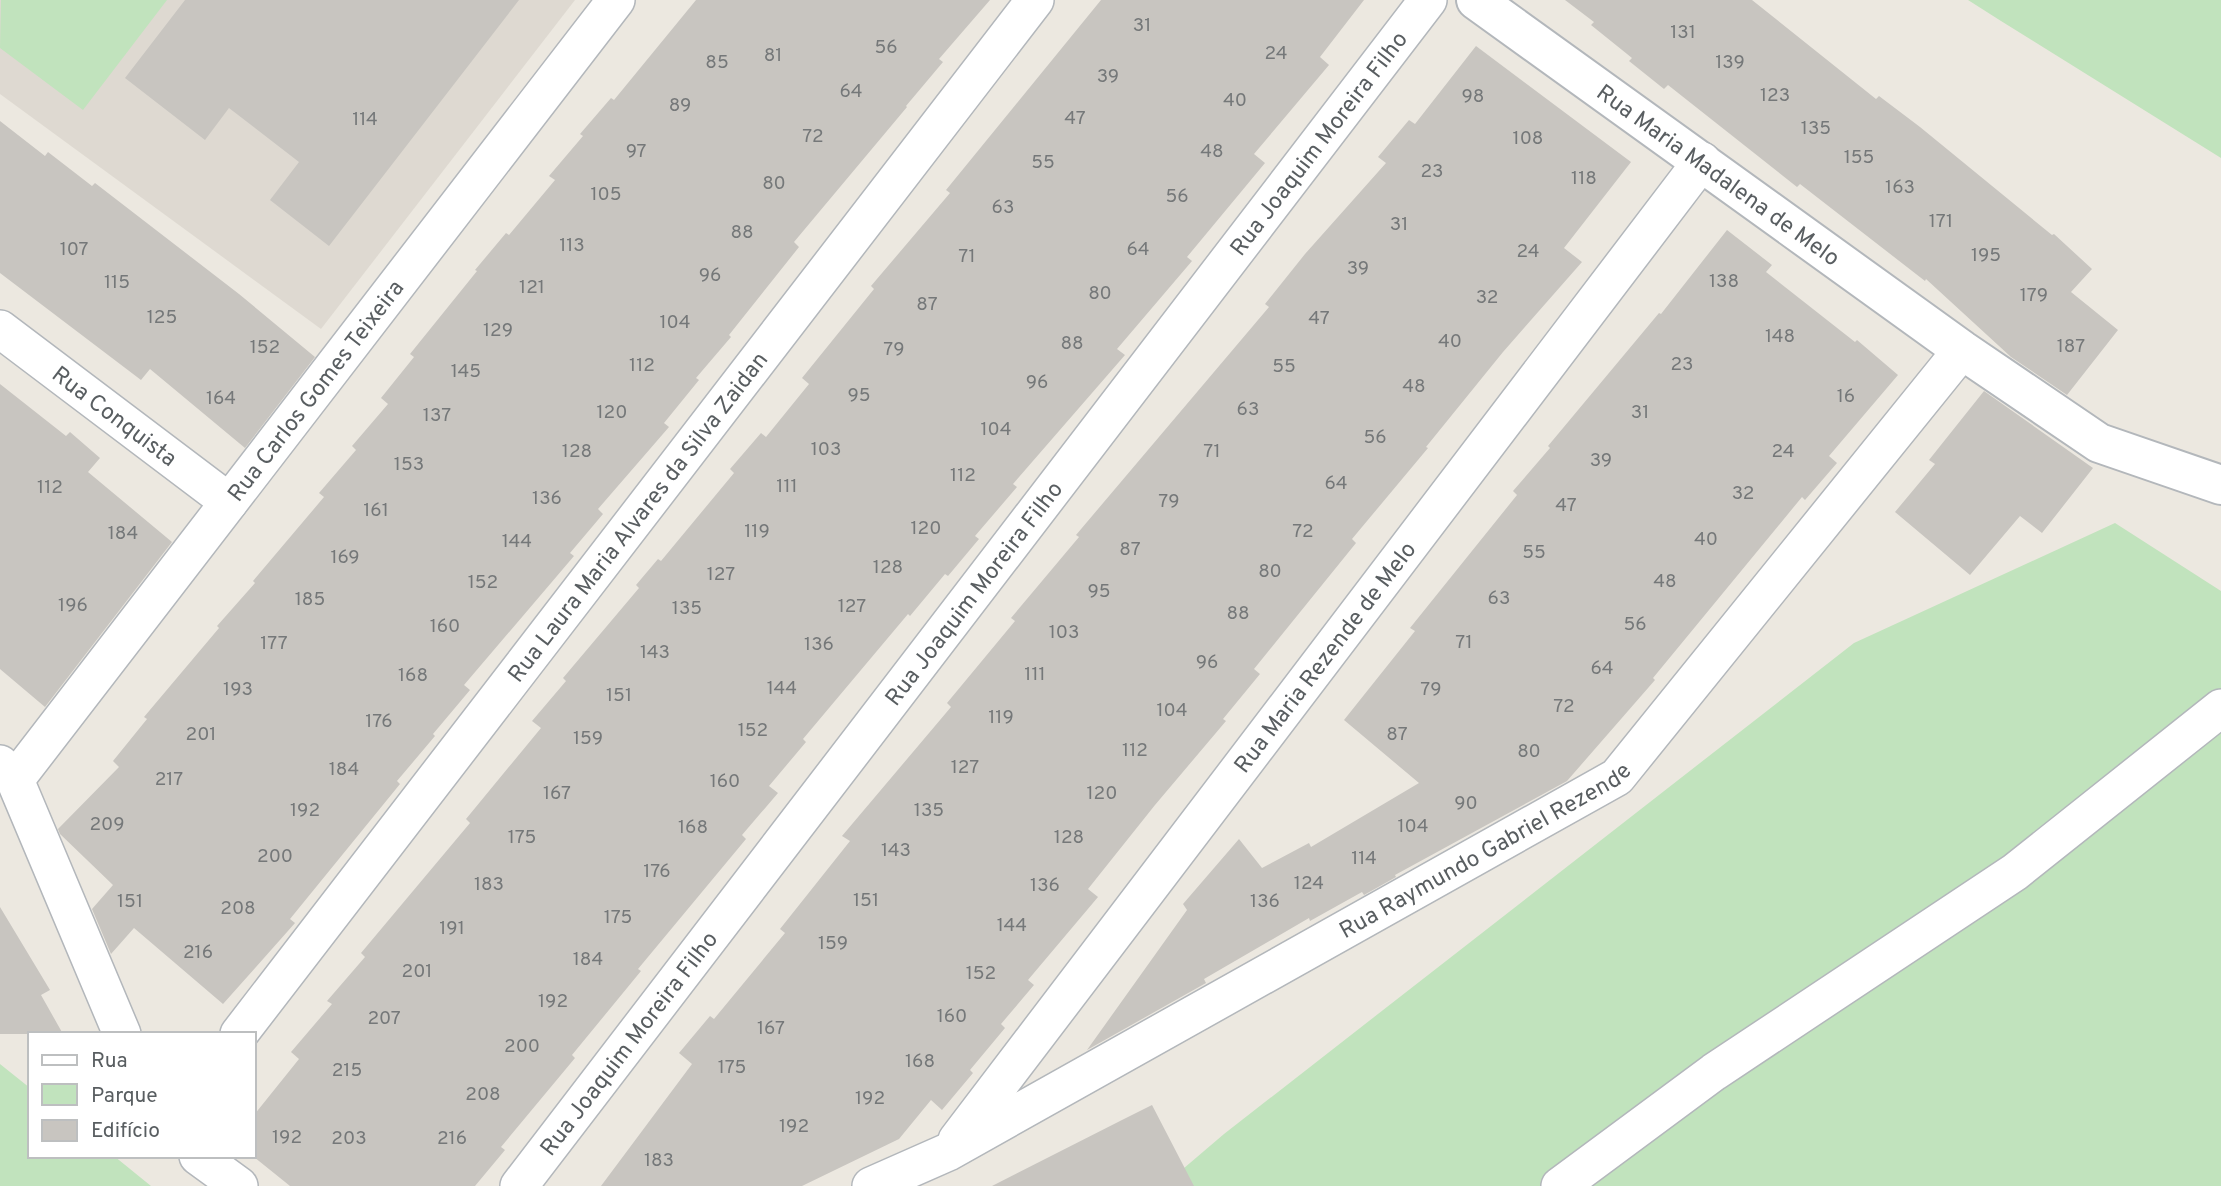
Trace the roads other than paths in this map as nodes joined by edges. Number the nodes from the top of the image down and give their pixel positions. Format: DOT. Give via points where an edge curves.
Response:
graph roads {
  1 [pos="616,0"];
  2 [pos="1035,0"];
  3 [pos="1428,0"];
  4 [pos="1476,0"];
  5 [pos="1702,161"];
  6 [pos="0,330"];
  7 [pos="1962,350"];
  8 [pos="2221,485"];
  9 [pos="229,502"];
  10 [pos="2221,708"];
  11 [pos="7,772"];
  12 [pos="121,1032"];
  13 [pos="241,1032"];
  14 [pos="948,1152"];
  15 [pos="201,1158"];
  16 [pos="239,1186"];
  17 [pos="519,1186"];
  18 [pos="871,1186"];
  19 [pos="1560,1186"];
  1 -- 9 [label="street, Rua Carlos Gomes Teixeira"];
  2 -- 13 [label="street, Rua Laura Maria Alvares da Silva Zaidan"];
  3 -- 17 [label="street, Rua Joaquim Moreira Filho"];
  4 -- 5 [label="street, Rua Maria Madalena de Melo"];
  5 -- 7 [label="street, Rua Maria Madalena de Melo"];
  5 -- 14 [label="street, Rua Maria Rezende de Melo"];
  6 -- 9 [label="street, Rua Conquista"];
  7 -- 8 [label="street, Rua Maria Madalena de Melo" via="2099,443"];
  7 -- 14 [label="street, Rua Raymundo Gabriel Rezende" via="1616,777"];
  9 -- 11 [label="street, Rua Carlos Gomes Teixeira"];
  10 -- 19 [label="street" via="2015,872 1714,1072"];
  11 -- 12 [label="street"];
  14 -- 18 [label="street, Rua Raymundo Gabriel Rezende"];
  15 -- 16 [label="street"];
}
